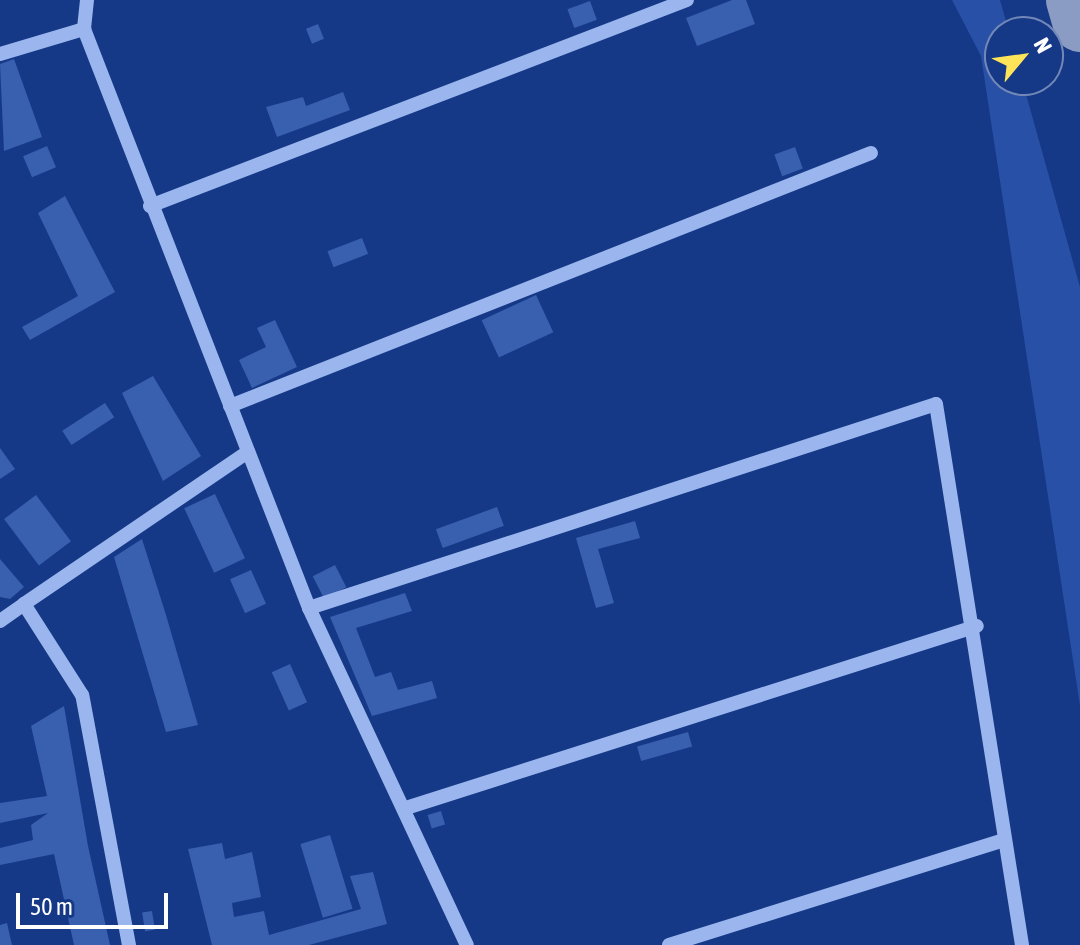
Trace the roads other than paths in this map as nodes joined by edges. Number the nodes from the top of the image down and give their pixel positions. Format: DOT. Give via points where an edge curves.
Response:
graph roads {
  1 [pos="87,0"];
  2 [pos="687,0"];
  3 [pos="84,29"];
  4 [pos="0,54"];
  5 [pos="871,153"];
  6 [pos="150,206"];
  7 [pos="230,406"];
  8 [pos="248,452"];
  9 [pos="24,604"];
  10 [pos="309,608"];
  11 [pos="0,621"];
  12 [pos="977,626"];
  13 [pos="406,808"];
  14 [pos="1005,840"];
  15 [pos="129,945"];
  16 [pos="467,945"];
  17 [pos="669,945"];
  18 [pos="1022,945"];
  1 -- 3 [label="street"];
  2 -- 6 [label="street"];
  3 -- 4 [label="street"];
  3 -- 6 [label="street"];
  5 -- 7 [label="street"];
  6 -- 7 [label="street"];
  7 -- 8 [label="street"];
  8 -- 9 [label="street"];
  8 -- 10 [label="street"];
  9 -- 11 [label="street"];
  9 -- 15 [label="street" via="82,695"];
  10 -- 12 [label="street" via="936,404"];
  10 -- 13 [label="street"];
  12 -- 13 [label="street"];
  12 -- 14 [label="street"];
  13 -- 16 [label="street"];
  14 -- 17 [label="street"];
  14 -- 18 [label="street"];
}
